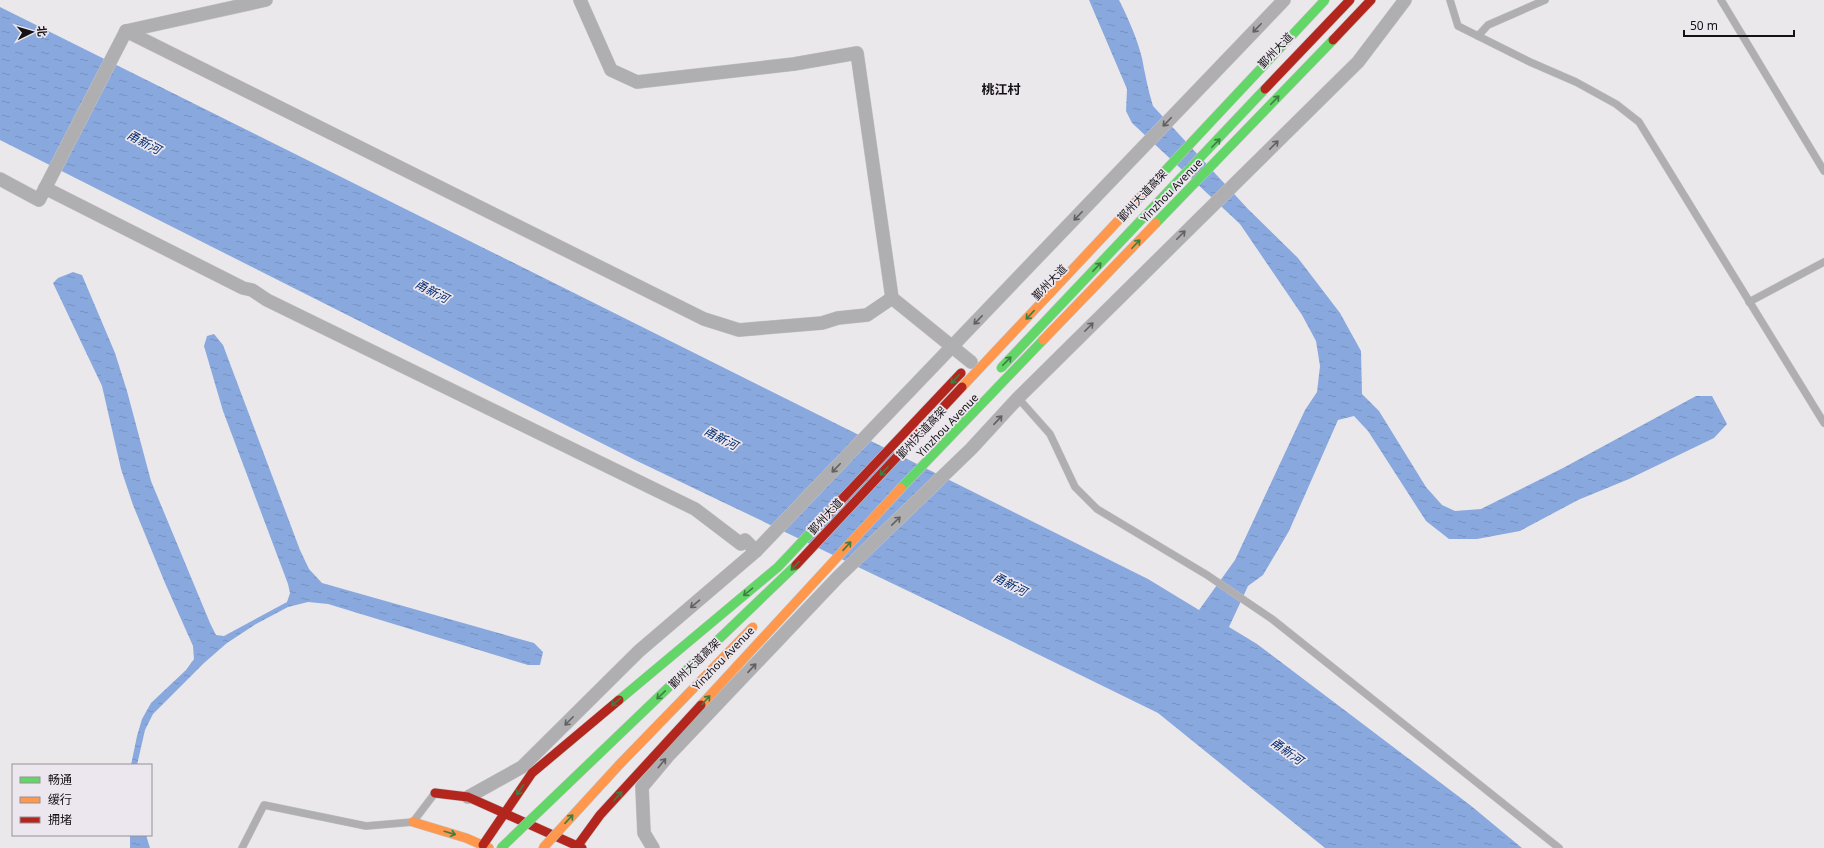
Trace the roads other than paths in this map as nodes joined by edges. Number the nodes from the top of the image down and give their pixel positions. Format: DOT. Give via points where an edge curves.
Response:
graph roads {
  1 [pos="266,0"];
  2 [pos="580,0"];
  3 [pos="1284,0"];
  4 [pos="1324,0"];
  5 [pos="1350,0"];
  6 [pos="1371,0"];
  7 [pos="1405,0"];
  8 [pos="1450,0"];
  9 [pos="1545,0"];
  10 [pos="1721,0"];
  11 [pos="126,31"];
  12 [pos="1478,36"];
  13 [pos="1824,171"];
  14 [pos="0,179"];
  15 [pos="42,194"];
  16 [pos="1824,262"];
  17 [pos="892,298"];
  18 [pos="1749,302"];
  19 [pos="999,334"];
  20 [pos="952,347"];
  21 [pos="974,359"];
  22 [pos="994,376"];
  23 [pos="1018,398"];
  24 [pos="1824,423"];
  25 [pos="756,551"];
  26 [pos="757,622"];
  27 [pos="435,793"];
  28 [pos="468,797"];
  29 [pos="505,813"];
  30 [pos="413,822"];
  31 [pos="466,838"];
  32 [pos="486,846"];
  33 [pos="578,847"];
  34 [pos="242,848"];
  35 [pos="459,848"];
  36 [pos="501,848"];
  37 [pos="543,848"];
  38 [pos="653,848"];
  39 [pos="1559,848"];
  1 -- 11 [label="street"];
  2 -- 17 [label="street" via="611,70 637,82 794,64 857,53"];
  3 -- 20 [label="street, one-way"];
  4 -- 19 [label="main road, 鄞州大道"];
  4 -- 36 [label="main road, 鄞州大道高架, one-way, bridge" via="787,574"];
  22 -- 5 [label="main road, Yinzhou Avenue, one-way, bridge"];
  33 -- 6 [label="main road, Yinzhou Avenue, one-way" via="600,815 820,575 953,433"];
  23 -- 7 [label="street, one-way" via="1358,62"];
  8 -- 12 [label="lane" via="1458,26"];
  9 -- 12 [label="lane" via="1488,25"];
  10 -- 13 [label="lane"];
  11 -- 15 [label="street"];
  11 -- 17 [label="street" via="704,319 739,330 822,323 838,318 867,315"];
  12 -- 18 [label="lane" via="1576,82 1616,104 1639,122"];
  14 -- 15 [label="street"];
  15 -- 25 [label="street" via="252,290 267,300 695,509 741,544 746,540"];
  16 -- 18 [label="lane"];
  17 -- 20 [label="street"];
  18 -- 24 [label="lane"];
  20 -- 21 [label="street"];
  20 -- 25 [label="street, one-way"];
  21 -- 29 [label="main road, 鄞州大道, one-way" via="778,567 532,773"];
  38 -- 23 [label="street, one-way" via="644,833 642,787 668,756 838,577 971,449"];
  23 -- 39 [label="lane" via="1050,434 1075,487 1097,509 1208,576 1272,619"];
  25 -- 28 [label="street, one-way" via="639,651 522,767"];
  37 -- 26 [label="main road, Yinzhou Avenue, one-way, bridge" via="624,759"];
  27 -- 28 [label="main road"];
  27 -- 30 [label="lane"];
  28 -- 29 [label="main road"];
  29 -- 32 [label="main road"];
  29 -- 33 [label="main road"];
  30 -- 31 [label="main road, one-way"];
  30 -- 34 [label="lane" via="366,826 264,805"];
  31 -- 32 [label="main road"];
  31 -- 35 [label="main road"];
}
